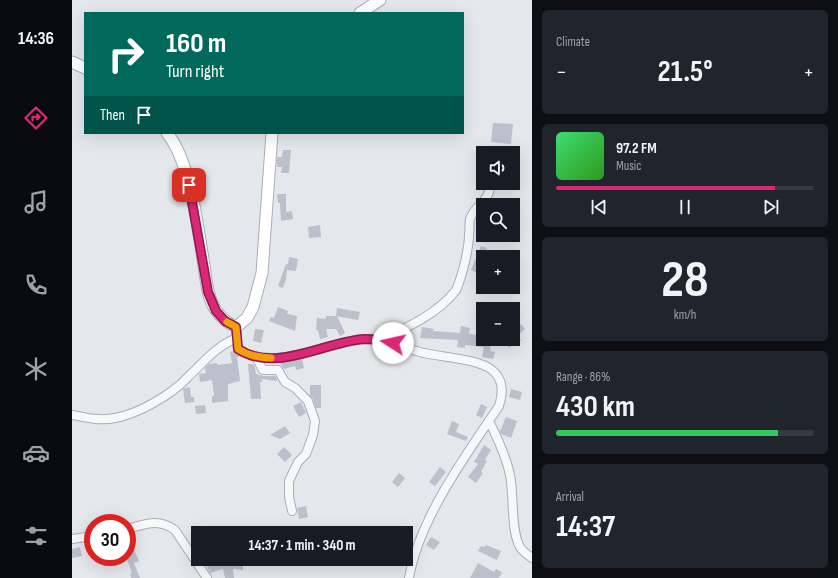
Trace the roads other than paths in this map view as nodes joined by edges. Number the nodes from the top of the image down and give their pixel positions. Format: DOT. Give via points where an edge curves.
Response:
graph roads {
  1 [pos="380,0"];
  2 [pos="362,12"];
  3 [pos="72,62"];
  4 [pos="84,68"];
  5 [pos="168,134"];
  6 [pos="272,134"];
  7 [pos="489,190"];
  8 [pos="237,332"];
  9 [pos="380,340"];
  10 [pos="256,357"];
  11 [pos="72,415"];
  12 [pos="489,421"];
  13 [pos="292,511"];
  14 [pos="136,527"];
  15 [pos="84,538"];
  16 [pos="72,540"];
  17 [pos="532,558"];
  18 [pos="207,578"];
  19 [pos="409,578"];
  1 -- 2 [label="main road"];
  3 -- 4 [label="main road"];
  5 -- 8 [label="main road" via="187,176 208,292 216,311"];
  6 -- 8 [label="main road" via="262,273 253,307"];
  7 -- 9 [label="street" via="486,200 474,212 470,222 465,264 457,289 428,314"];
  8 -- 10 [label="street" via="238,349"];
  8 -- 11 [label="street" via="181,385 160,400 129,414 106,419"];
  9 -- 10 [label="street" via="349,342 284,358"];
  9 -- 12 [label="street" via="422,353 469,361 491,369 498,376 502,393 499,406"];
  10 -- 13 [label="street" via="263,370 278,370 285,382 303,395 315,421 306,454 298,462 289,481"];
  12 -- 17 [label="street" via="500,443 510,476 518,546"];
  12 -- 19 [label="street" via="442,495 420,537"];
  14 -- 18 [label="street" via="158,523 175,530"];
  15 -- 16 [label="street"];
}
